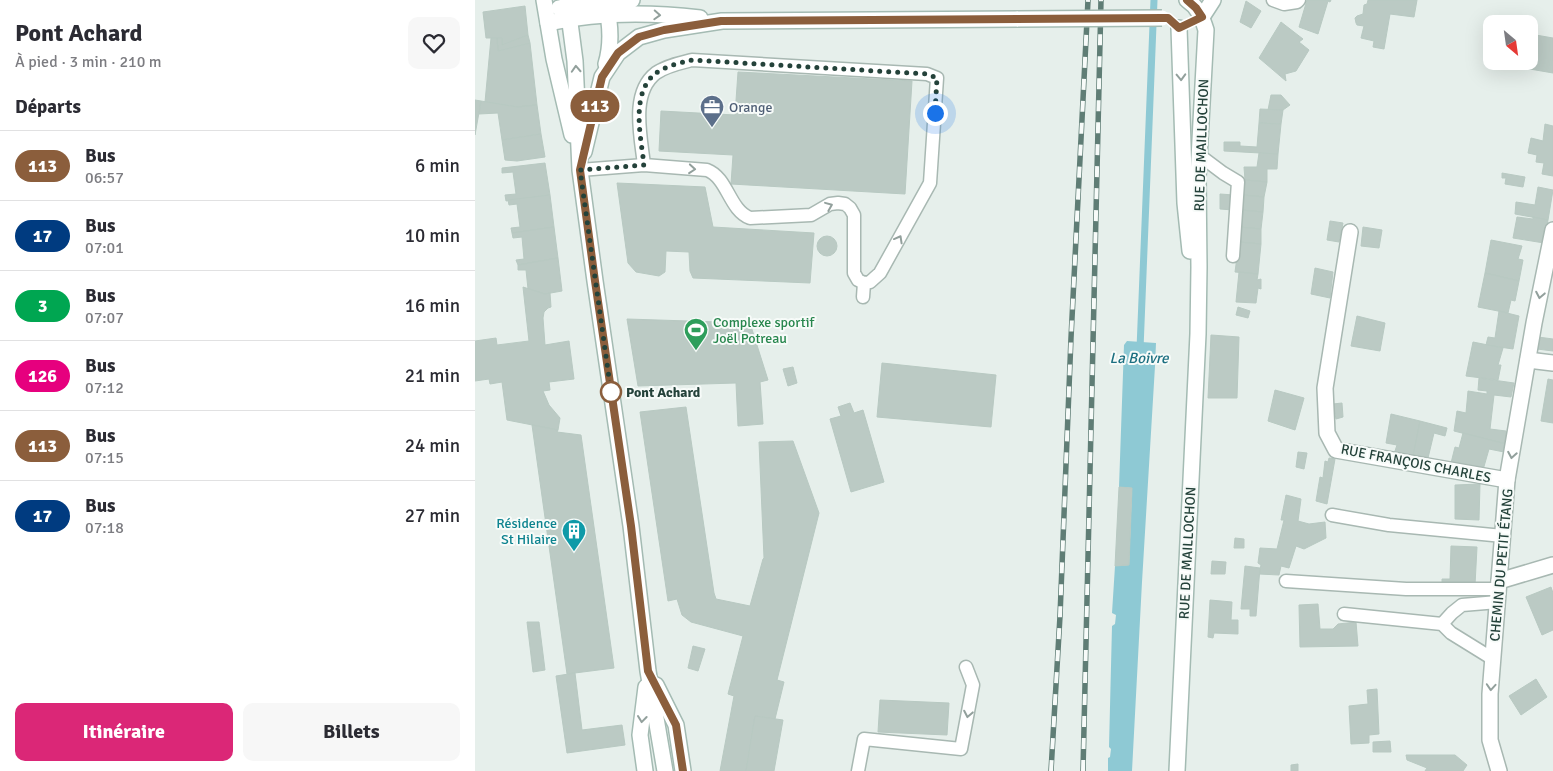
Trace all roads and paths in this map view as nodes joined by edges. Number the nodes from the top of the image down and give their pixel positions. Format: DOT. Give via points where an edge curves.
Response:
graph roads {
  1 [pos="632,0"];
  2 [pos="1187,0"];
  3 [pos="1213,0"];
  4 [pos="1273,0"];
  5 [pos="1299,0"];
  6 [pos="612,3"];
  7 [pos="568,8"];
  8 [pos="546,10"];
  9 [pos="1202,17"];
  10 [pos="721,21"];
  11 [pos="1179,28"];
  12 [pos="602,77"];
  13 [pos="1199,155"];
  14 [pos="644,165"];
  15 [pos="580,170"];
  16 [pos="1553,230"];
  17 [pos="1350,232"];
  18 [pos="1233,256"];
  19 [pos="864,283"];
  20 [pos="863,297"];
  21 [pos="1198,334"];
  22 [pos="1528,360"];
  23 [pos="1553,362"];
  24 [pos="1507,480"];
  25 [pos="1332,515"];
  26 [pos="1503,536"];
  27 [pos="1553,564"];
  28 [pos="1286,581"];
  29 [pos="1499,590"];
  30 [pos="1344,614"];
  31 [pos="1442,624"];
  32 [pos="1493,658"];
  33 [pos="966,667"];
  34 [pos="648,671"];
  35 [pos="645,771"];
  36 [pos="665,771"];
  37 [pos="683,771"];
  38 [pos="859,771"];
  39 [pos="1177,771"];
  40 [pos="1499,771"];
  1 -- 6 [label="street"];
  2 -- 9 [label="street"];
  3 -- 9 [label="street"];
  4 -- 5 [label="lane" via="1284,4"];
  6 -- 7 [label="street"];
  6 -- 10 [label="street, one-way"];
  6 -- 12 [label="street" via="611,50"];
  7 -- 8 [label="street"];
  15 -- 7 [label="street, one-way" via="575,61"];
  8 -- 15 [label="street"];
  9 -- 11 [label="street"];
  9 -- 13 [label="street, RUE DE MAILLOCHON" via="1206,30"];
  10 -- 11 [label="street, bridge" via="1168,18"];
  10 -- 12 [label="street" via="639,37 618,53"];
  11 -- 21 [label="street, RUE DE MAILLOCHON, one-way" via="1185,203"];
  12 -- 15 [label="street"];
  13 -- 18 [label="lane" via="1238,182"];
  13 -- 21 [label="street, RUE DE MAILLOCHON"];
  14 -- 15 [label="lane"];
  14 -- 19 [label="lane, one-way" via="713,172 741,214 750,218 811,216 830,204 845,204 854,215 854,273"];
  19 -- 14 [label="lane, one-way" via="880,273 930,183 937,78 927,74 702,60 677,64 657,72 642,94 638,112"];
  15 -- 34 [label="street" via="631,526"];
  16 -- 22 [label="street, CHEMIN DU PETIT ÉTANG, one-way"];
  17 -- 24 [label="street, RUE FRANÇOIS CHARLES" via="1325,388 1327,433 1336,450"];
  19 -- 20 [label="lane"];
  21 -- 39 [label="street, RUE DE MAILLOCHON"];
  22 -- 23 [label="street"];
  22 -- 24 [label="street, CHEMIN DU PETIT ÉTANG, one-way"];
  24 -- 26 [label="street, CHEMIN DU PETIT ÉTANG"];
  25 -- 26 [label="lane" via="1389,525"];
  26 -- 29 [label="street, CHEMIN DU PETIT ÉTANG"];
  27 -- 29 [label="street"];
  28 -- 29 [label="lane" via="1406,589"];
  29 -- 31 [label="lane" via="1462,604"];
  29 -- 32 [label="street, CHEMIN DU PETIT ÉTANG"];
  30 -- 31 [label="lane"];
  31 -- 32 [label="lane"];
  32 -- 40 [label="street, CHEMIN DU PETIT ÉTANG, one-way" via="1490,740"];
  33 -- 38 [label="lane, one-way" via="973,685 961,749 864,739"];
  34 -- 35 [label="street, one-way" via="640,736"];
  34 -- 36 [label="street"];
  34 -- 37 [label="street" via="676,725"];
}
